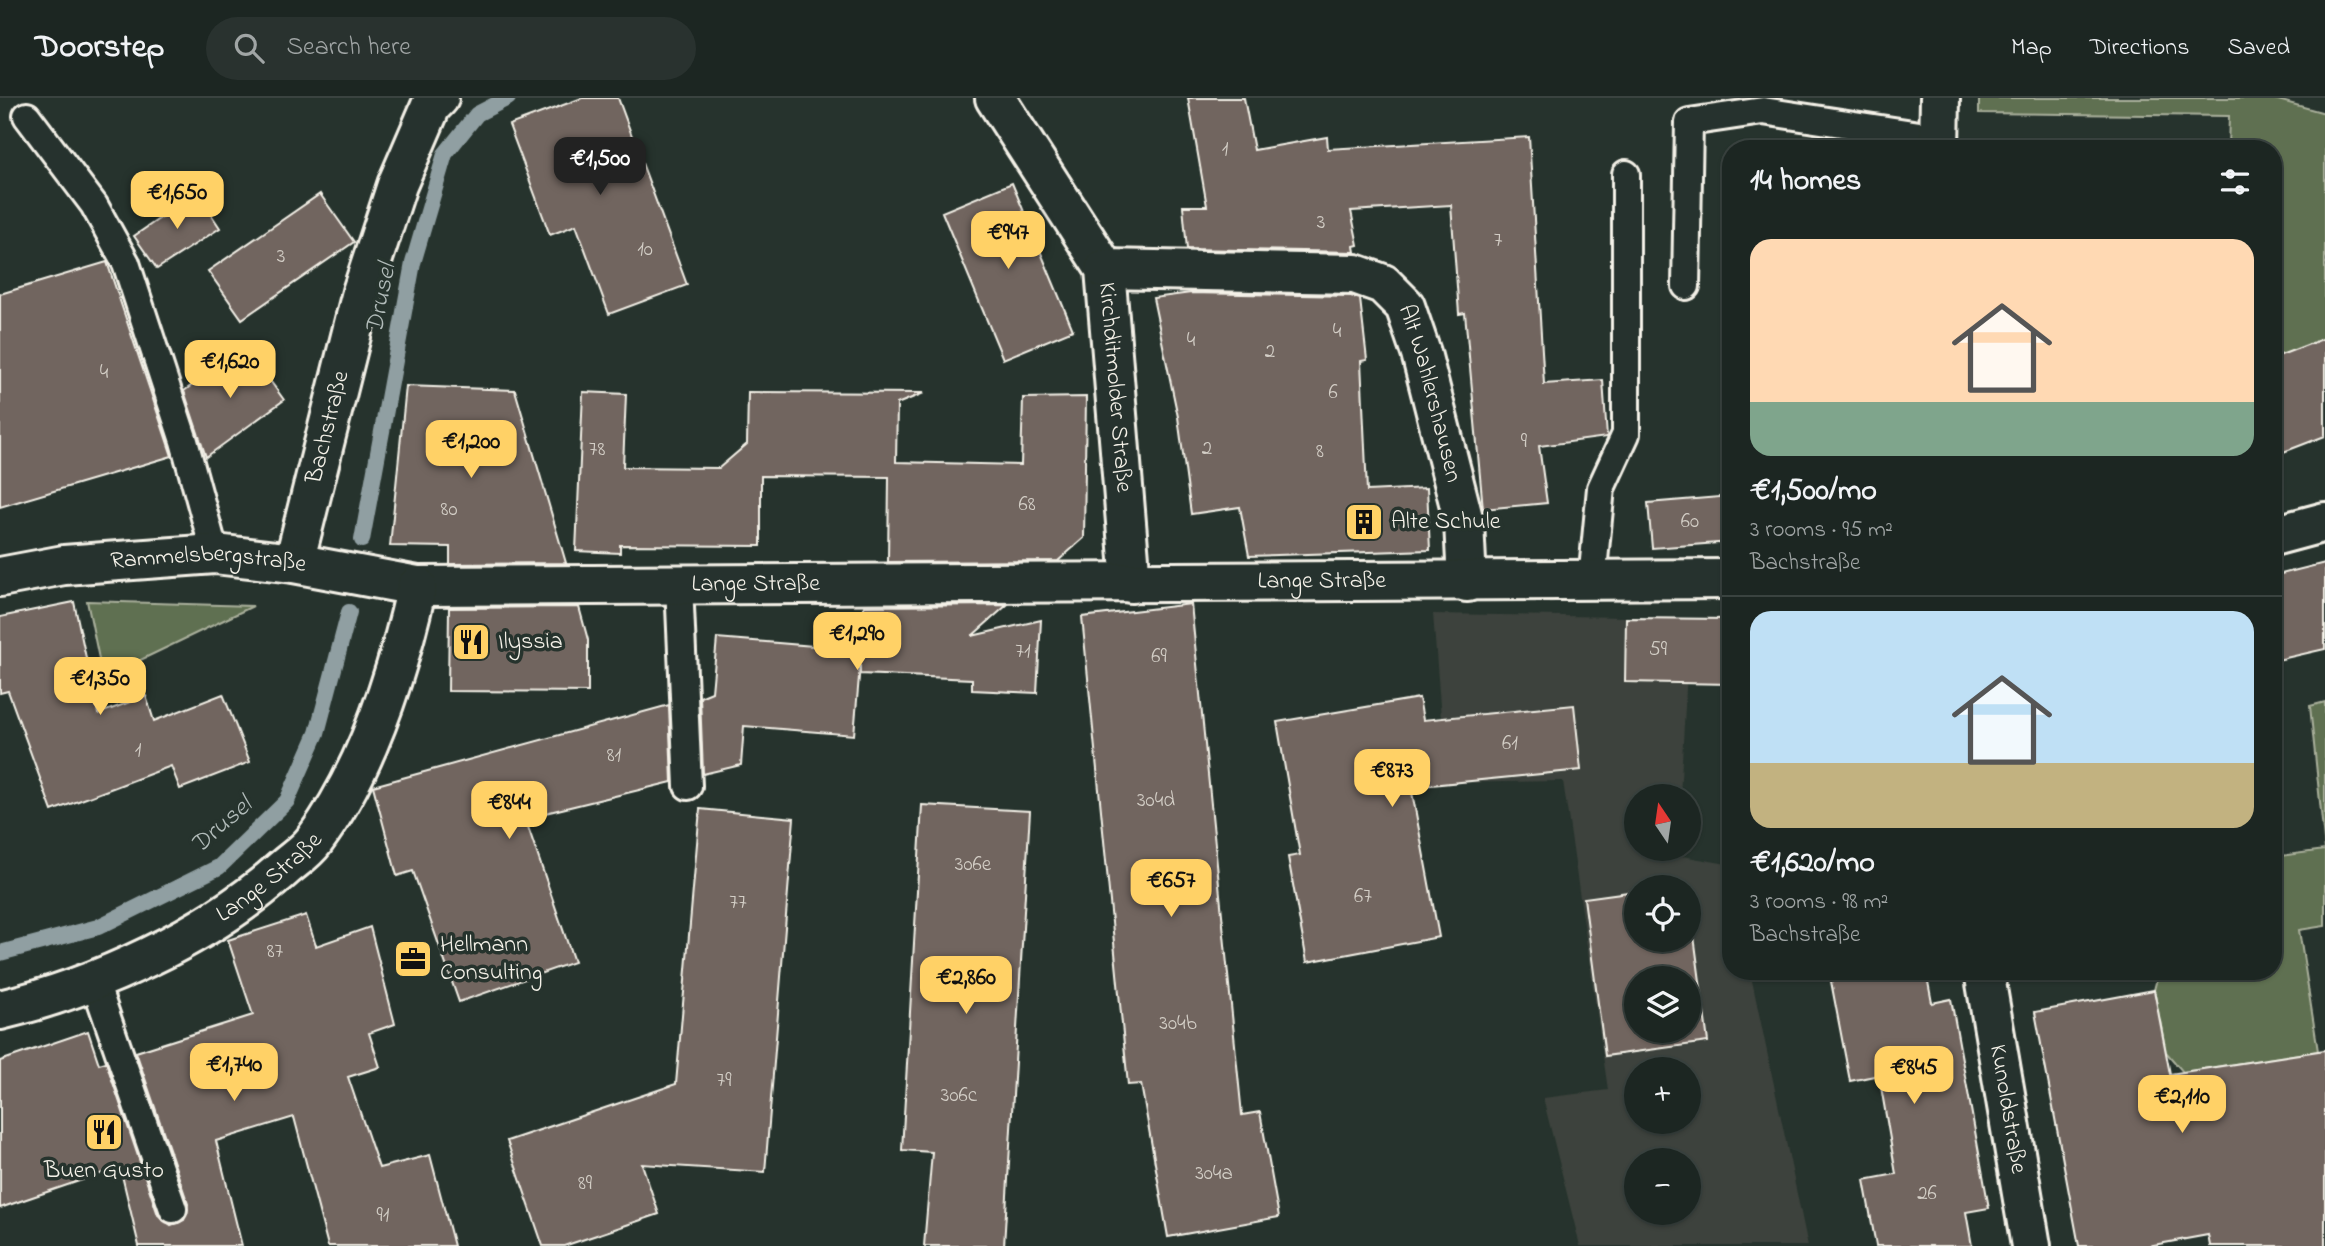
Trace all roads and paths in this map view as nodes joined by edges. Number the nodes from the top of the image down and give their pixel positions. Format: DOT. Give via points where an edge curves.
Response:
graph roads {
  1 [pos="439,98"];
  2 [pos="995,98"];
  3 [pos="1940,98"];
  4 [pos="27,116"];
  5 [pos="1922,140"];
  6 [pos="1939,140"];
  7 [pos="1626,174"];
  8 [pos="1105,270"];
  9 [pos="1686,286"];
  10 [pos="2325,522"];
  11 [pos="2282,534"];
  12 [pos="215,554"];
  13 [pos="294,563"];
  14 [pos="0,577"];
  15 [pos="1722,579"];
  16 [pos="1592,581"];
  17 [pos="1467,582"];
  18 [pos="1131,583"];
  19 [pos="679,584"];
  20 [pos="417,586"];
  21 [pos="688,786"];
  22 [pos="94,979"];
  23 [pos="1986,980"];
  24 [pos="0,1010"];
  25 [pos="173,1209"];
  26 [pos="2031,1246"];
  1 -- 13 [label="street, Bachstraße" via="430,106 397,185 362,292"];
  2 -- 8 [label="street, Kirchditmolder Straße"];
  3 -- 6 [label="street"];
  4 -- 12 [label="lane" via="94,205 126,263"];
  5 -- 9 [label="lane" via="1763,111 1689,122"];
  7 -- 16 [label="lane" via="1626,434 1601,488"];
  8 -- 17 [label="street, Alt Wahlershausen" via="1355,274 1383,284 1405,306 1421,353 1464,522"];
  8 -- 18 [label="street, Kirchditmolder Straße"];
  10 -- 11 [label="street"];
  12 -- 13 [label="street, Rammelsbergstraße"];
  12 -- 14 [label="street, Rammelsbergstraße" via="64,565"];
  13 -- 20 [label="street, Rammelsbergstraße"];
  15 -- 16 [label="street, Lange Straße"];
  16 -- 17 [label="street, Lange Straße"];
  17 -- 18 [label="street, Lange Straße"];
  18 -- 19 [label="street, Lange Straße"];
  19 -- 20 [label="street, Lange Straße"];
  19 -- 21 [label="lane"];
  20 -- 22 [label="street, Lange Straße" via="407,631 374,727 348,786 313,842 258,891 190,934"];
  22 -- 24 [label="street, Lange Straße"];
  22 -- 25 [label="lane"];
  23 -- 26 [label="street, Kunoldstraße"];
}
